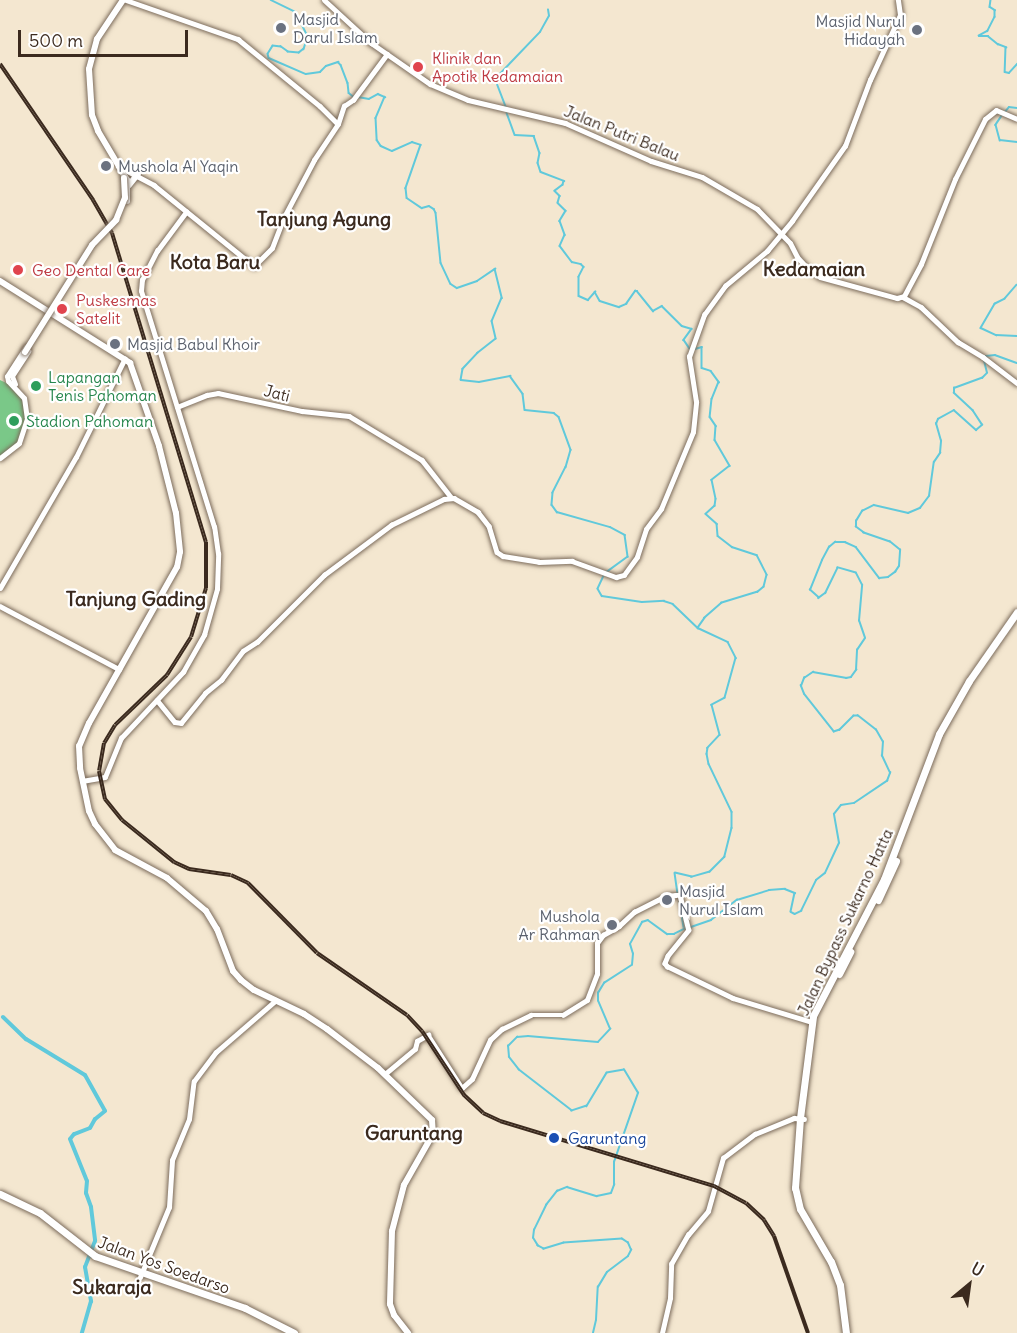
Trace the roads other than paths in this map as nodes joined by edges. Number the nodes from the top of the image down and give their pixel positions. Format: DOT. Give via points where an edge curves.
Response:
graph roads {
  1 [pos="122,0"];
  2 [pos="324,0"];
  3 [pos="898,0"];
  4 [pos="101,29"];
  5 [pos="387,54"];
  6 [pos="1017,119"];
  7 [pos="338,124"];
  8 [pos="138,174"];
  9 [pos="124,175"];
  10 [pos="127,189"];
  11 [pos="186,212"];
  12 [pos="782,234"];
  13 [pos="0,281"];
  14 [pos="903,297"];
  15 [pos="37,304"];
  16 [pos="50,312"];
  17 [pos="62,318"];
  18 [pos="44,321"];
  19 [pos="23,354"];
  20 [pos="125,358"];
  21 [pos="133,368"];
  22 [pos="121,370"];
  23 [pos="8,376"];
  24 [pos="0,379"];
  25 [pos="1017,383"];
  26 [pos="17,388"];
  27 [pos="177,407"];
  28 [pos="0,458"];
  29 [pos="451,497"];
  30 [pos="1,584"];
  31 [pos="0,606"];
  32 [pos="1017,612"];
  33 [pos="1017,619"];
  34 [pos="119,669"];
  35 [pos="157,700"];
  36 [pos="82,781"];
  37 [pos="842,964"];
  38 [pos="276,1000"];
  39 [pos="812,1022"];
  40 [pos="385,1074"];
  41 [pos="802,1119"];
  42 [pos="0,1195"];
  43 [pos="141,1275"];
  44 [pos="293,1333"];
  45 [pos="408,1333"];
  46 [pos="662,1333"];
  47 [pos="848,1333"];
  1 -- 4 [label="main road"];
  1 -- 7 [label="street" via="238,39"];
  2 -- 5 [label="main road, Jalan Putri Balau"];
  3 -- 12 [label="street" via="900,15 845,146"];
  4 -- 9 [label="main road" via="89,61 91,109 98,131"];
  4 -- 9 [label="main road" via="87,59 89,115 100,141"];
  5 -- 7 [label="street" via="353,100 344,106"];
  5 -- 12 [label="main road, Jalan Putri Balau" via="441,89 468,100 565,123 658,164 702,177 756,209"];
  6 -- 14 [label="main road" via="996,110 989,113 973,138 921,264"];
  7 -- 11 [label="street" via="314,160 272,248 254,266"];
  8 -- 9 [label="street"];
  8 -- 10 [label="main road"];
  8 -- 11 [label="street"];
  9 -- 10 [label="main road"];
  9 -- 19 [label="main road, bridge" via="125,198 116,220 92,245"];
  10 -- 16 [label="main road" via="111,225 91,245"];
  11 -- 27 [label="street" via="157,251 141,288"];
  12 -- 14 [label="main road, Jalan Putri Balau" via="804,267 820,277"];
  12 -- 29 [label="street" via="717,294 691,345 696,402 691,439 662,509 646,529 635,561 624,575 616,577 572,561 538,562 503,556 497,552 483,516"];
  13 -- 15 [label="main road"];
  14 -- 25 [label="street" via="960,344"];
  15 -- 16 [label="main road"];
  15 -- 18 [label="main road"];
  16 -- 17 [label="main road"];
  16 -- 18 [label="main road"];
  17 -- 18 [label="main road"];
  17 -- 20 [label="main road"];
  18 -- 19 [label="main road"];
  19 -- 23 [label="main road"];
  19 -- 26 [label="main road" via="12,376"];
  20 -- 21 [label="main road"];
  20 -- 22 [label="main road"];
  21 -- 22 [label="main road"];
  21 -- 34 [label="main road" via="173,500 180,556"];
  22 -- 30 [label="main road" via="76,457"];
  23 -- 24 [label="main road"];
  23 -- 26 [label="main road"];
  26 -- 28 [label="main road" via="26,404 26,427 17,446"];
  27 -- 29 [label="street, Jati" via="218,393 346,416 424,461"];
  27 -- 35 [label="street" via="214,527 218,573 201,642 183,672"];
  29 -- 35 [label="street" via="391,525 324,574 273,628 243,651 182,723 175,722"];
  31 -- 34 [label="street"];
  32 -- 37 [label="highway, Jalan Bypass Sukarno Hatta" via="942,727 893,859"];
  33 -- 37 [label="highway, Jalan Bypass Sukarno Hatta" via="948,723 892,874"];
  34 -- 36 [label="main road" via="81,739 78,756"];
  35 -- 36 [label="street" via="121,738 105,777"];
  36 -- 38 [label="main road" via="91,818 108,843 126,858 172,882 201,906 213,922 236,975 254,990"];
  37 -- 39 [label="highway, Jalan Bypass Sukarno Hatta"];
  37 -- 41 [label="highway, Jalan Bypass Sukarno Hatta" via="816,1020"];
  38 -- 40 [label="main road" via="313,1019"];
  38 -- 43 [label="main road" via="216,1052 194,1081 189,1119 172,1160 169,1207"];
  39 -- 40 [label="street" via="734,998 665,963 689,930 678,895 666,896 634,912 597,942 597,974 587,1000 563,1015 531,1015 502,1029 490,1040 472,1079 462,1088 428,1035"];
  39 -- 41 [label="highway, Jalan Bypass Sukarno Hatta"];
  40 -- 45 [label="main road" via="429,1116 434,1127 404,1185 392,1231 390,1304"];
  41 -- 46 [label="street" via="755,1134 723,1158 708,1212 671,1264"];
  41 -- 47 [label="highway, Jalan Bypass Sukarno Hatta" via="794,1180 796,1194 808,1226 831,1262 840,1285"];
  42 -- 43 [label="highway, Jalan Yos Soedarso" via="45,1218 90,1256"];
  43 -- 44 [label="highway, Jalan Yos Soedarso" via="249,1311"];
}
